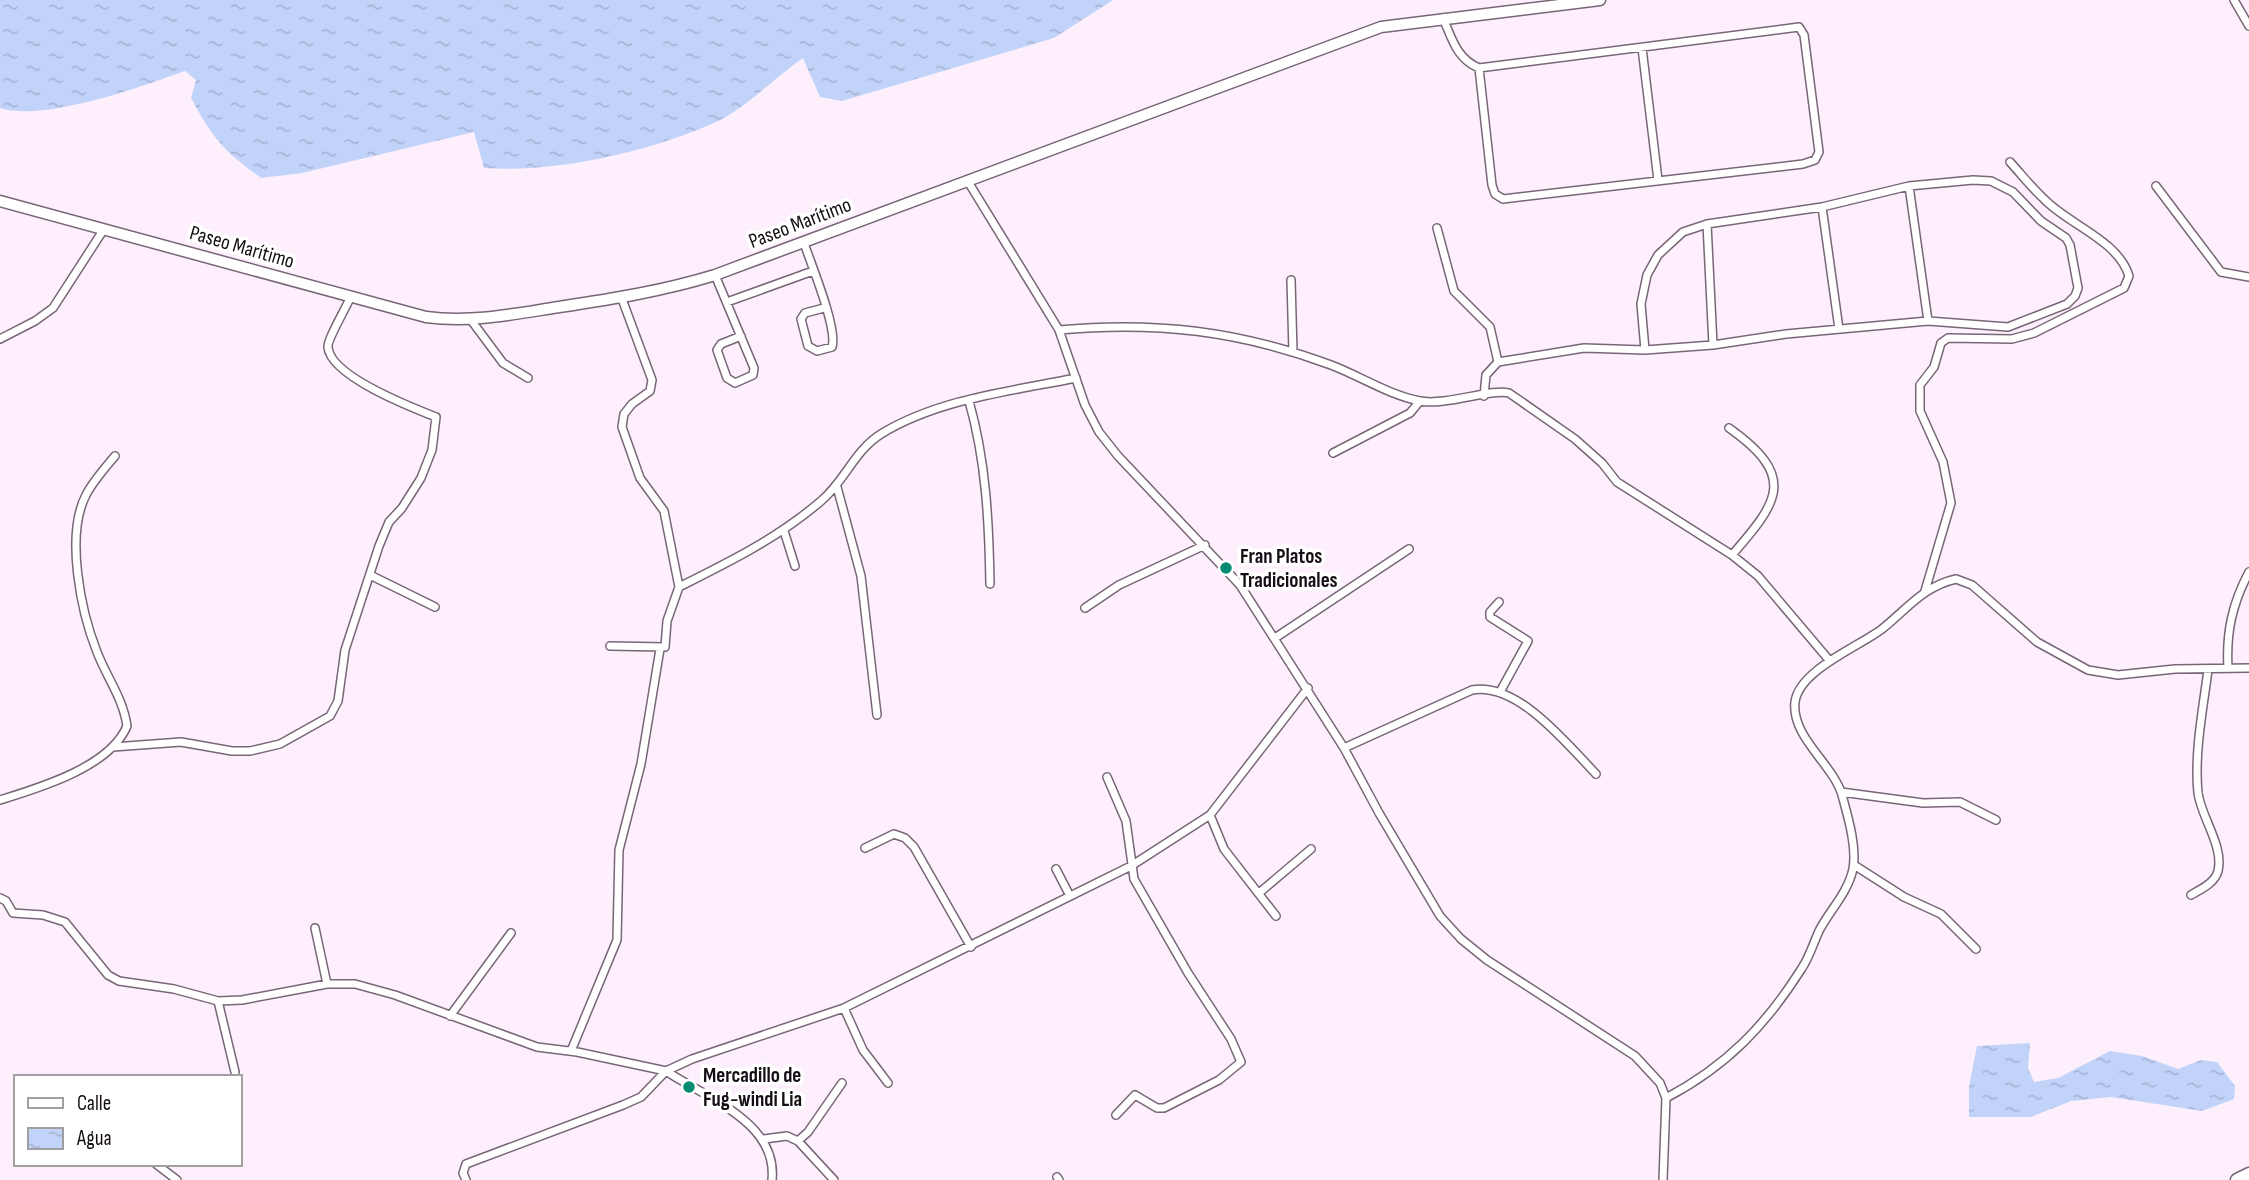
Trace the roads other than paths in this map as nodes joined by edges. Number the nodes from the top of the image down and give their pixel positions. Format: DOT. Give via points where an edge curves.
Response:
graph roads {
  1 [pos="1600,0"];
  2 [pos="2234,0"];
  3 [pos="1443,17"];
  4 [pos="2249,26"];
  5 [pos="1643,48"];
  6 [pos="1479,68"];
  7 [pos="2010,162"];
  8 [pos="967,180"];
  9 [pos="1658,180"];
  10 [pos="1909,186"];
  11 [pos="2156,186"];
  12 [pos="0,201"];
  13 [pos="1822,207"];
  14 [pos="1707,224"];
  15 [pos="1437,228"];
  16 [pos="104,229"];
  17 [pos="804,243"];
  18 [pos="813,271"];
  19 [pos="715,275"];
  20 [pos="2249,276"];
  21 [pos="1291,280"];
  22 [pos="351,298"];
  23 [pos="622,299"];
  24 [pos="727,302"];
  25 [pos="824,307"];
  26 [pos="471,320"];
  27 [pos="1928,321"];
  28 [pos="1839,329"];
  29 [pos="1059,330"];
  30 [pos="741,336"];
  31 [pos="0,339"];
  32 [pos="1713,345"];
  33 [pos="1645,350"];
  34 [pos="1293,352"];
  35 [pos="1498,362"];
  36 [pos="528,377"];
  37 [pos="1076,378"];
  38 [pos="1484,396"];
  39 [pos="969,401"];
  40 [pos="1420,401"];
  41 [pos="1729,428"];
  42 [pos="1333,453"];
  43 [pos="115,456"];
  44 [pos="837,487"];
  45 [pos="783,531"];
  46 [pos="1205,545"];
  47 [pos="1409,550"];
  48 [pos="1732,555"];
  49 [pos="795,566"];
  50 [pos="2249,572"];
  51 [pos="370,575"];
  52 [pos="990,584"];
  53 [pos="679,587"];
  54 [pos="1925,591"];
  55 [pos="1499,602"];
  56 [pos="435,607"];
  57 [pos="1085,608"];
  58 [pos="1275,638"];
  59 [pos="610,646"];
  60 [pos="660,649"];
  61 [pos="1829,660"];
  62 [pos="2228,668"];
  63 [pos="2249,668"];
  64 [pos="2208,670"];
  65 [pos="1308,688"];
  66 [pos="1500,692"];
  67 [pos="877,715"];
  68 [pos="113,747"];
  69 [pos="1344,748"];
  70 [pos="1596,774"];
  71 [pos="1107,777"];
  72 [pos="1841,792"];
  73 [pos="0,800"];
  74 [pos="1210,815"];
  75 [pos="1996,820"];
  76 [pos="865,848"];
  77 [pos="1311,849"];
  78 [pos="1854,865"];
  79 [pos="1131,866"];
  80 [pos="1056,869"];
  81 [pos="1259,893"];
  82 [pos="2191,895"];
  83 [pos="1070,896"];
  84 [pos="0,898"];
  85 [pos="1276,916"];
  86 [pos="315,928"];
  87 [pos="511,933"];
  88 [pos="971,947"];
  89 [pos="1976,949"];
  90 [pos="327,984"];
  91 [pos="218,1001"];
  92 [pos="844,1008"];
  93 [pos="450,1016"];
  94 [pos="571,1051"];
  95 [pos="666,1071"];
  96 [pos="235,1072"];
  97 [pos="842,1083"];
  98 [pos="888,1083"];
  99 [pos="1666,1098"];
  100 [pos="1116,1115"];
  101 [pos="764,1139"];
  102 [pos="798,1141"];
  103 [pos="159,1166"];
  104 [pos="2249,1174"];
  105 [pos="177,1180"];
  106 [pos="466,1180"];
  107 [pos="772,1180"];
  108 [pos="834,1180"];
  109 [pos="1663,1180"];
  110 [pos="2237,1180"];
  1 -- 3 [label="main road, Paseo Marítimo"];
  2 -- 4 [label="street"];
  3 -- 6 [label="street" via="1456,50 1468,64"];
  3 -- 8 [label="main road, Paseo Marítimo" via="1381,27"];
  5 -- 6 [label="street"];
  5 -- 9 [label="street"];
  5 -- 9 [label="street" via="1799,27 1820,143 1815,160 1803,164"];
  6 -- 9 [label="street" via="1495,194 1503,199"];
  7 -- 54 [label="street" via="2044,200 2111,250 2126,265 2129,276 2124,288 2034,333 2012,339 1943,341 1934,367 1920,385 1920,411 1943,461 1951,503"];
  8 -- 17 [label="main road, Paseo Marítimo"];
  8 -- 29 [label="street"];
  10 -- 13 [label="street"];
  10 -- 27 [label="street"];
  10 -- 27 [label="street" via="1991,181 2012,192 2066,238 2078,288 2067,304 2008,327"];
  11 -- 20 [label="street" via="2221,272"];
  12 -- 16 [label="main road, Paseo Marítimo"];
  13 -- 14 [label="street"];
  13 -- 28 [label="street"];
  14 -- 32 [label="street"];
  14 -- 33 [label="street" via="1683,232 1658,255 1647,275 1641,303"];
  15 -- 35 [label="street" via="1454,291 1490,327"];
  16 -- 22 [label="main road, Paseo Marítimo"];
  16 -- 31 [label="street" via="54,308"];
  17 -- 18 [label="street"];
  17 -- 19 [label="main road, Paseo Marítimo"];
  18 -- 24 [label="street"];
  18 -- 25 [label="street"];
  19 -- 23 [label="main road, Paseo Marítimo"];
  19 -- 24 [label="street"];
  21 -- 34 [label="street"];
  22 -- 26 [label="main road, Paseo Marítimo" via="426,317"];
  22 -- 51 [label="street" via="328,342 330,354 370,388 436,416 432,450 421,478 389,522"];
  23 -- 26 [label="main road, Paseo Marítimo"];
  23 -- 53 [label="street" via="652,380 650,391 624,414 622,427 640,478 664,511"];
  24 -- 30 [label="street"];
  25 -- 25 [label="street" via="834,344 817,351 808,346 801,319"];
  26 -- 36 [label="street" via="503,363"];
  27 -- 28 [label="street"];
  28 -- 32 [label="street"];
  29 -- 34 [label="street" via="1170,326 1258,341"];
  29 -- 37 [label="street"];
  30 -- 30 [label="street" via="754,372 735,383 727,378 717,350 720,344"];
  32 -- 33 [label="street"];
  33 -- 35 [label="street" via="1584,348"];
  34 -- 40 [label="street"];
  35 -- 38 [label="street" via="1486,375"];
  37 -- 39 [label="street"];
  37 -- 46 [label="street" via="1085,405 1118,456"];
  38 -- 40 [label="street"];
  38 -- 48 [label="street" via="1505,391 1541,413 1602,463 1617,482"];
  39 -- 44 [label="street" via="882,434 861,449"];
  39 -- 52 [label="street" via="981,442"];
  40 -- 42 [label="street" via="1409,414"];
  41 -- 48 [label="street" via="1763,459 1775,485 1766,516"];
  43 -- 68 [label="street" via="85,495 76,524 81,604 97,653 124,707 127,726"];
  44 -- 45 [label="street"];
  44 -- 67 [label="street" via="861,576"];
  45 -- 49 [label="street"];
  45 -- 53 [label="street"];
  46 -- 57 [label="street" via="1130,579"];
  46 -- 58 [label="street" via="1240,584"];
  47 -- 58 [label="street"];
  48 -- 61 [label="street" via="1773,590"];
  50 -- 62 [label="street" via="2229,626"];
  51 -- 56 [label="street"];
  51 -- 68 [label="street" via="345,650 338,701 324,722 280,744 250,751 181,742"];
  53 -- 60 [label="street" via="667,621 665,648"];
  54 -- 61 [label="street" via="1881,630"];
  54 -- 64 [label="street" via="1949,580 1963,581 2037,642 2088,670 2118,676"];
  55 -- 66 [label="street" via="1490,617 1528,641"];
  58 -- 65 [label="street"];
  59 -- 60 [label="street"];
  60 -- 94 [label="street" via="641,764 619,850 617,940"];
  61 -- 72 [label="street" via="1803,686 1794,705 1806,737"];
  62 -- 63 [label="street"];
  62 -- 64 [label="street"];
  64 -- 82 [label="street" via="2198,796 2218,872 2211,883"];
  65 -- 69 [label="street"];
  65 -- 74 [label="street"];
  66 -- 69 [label="street" via="1472,690"];
  66 -- 70 [label="street" via="1542,719"];
  68 -- 73 [label="street" via="80,769"];
  69 -- 99 [label="street" via="1428,899 1456,934 1487,960 1635,1056 1660,1083"];
  71 -- 79 [label="street" via="1126,821"];
  72 -- 75 [label="street" via="1923,803 1960,802"];
  72 -- 78 [label="street"];
  74 -- 79 [label="street"];
  74 -- 81 [label="street" via="1224,849"];
  76 -- 88 [label="street" via="894,834 905,838"];
  77 -- 81 [label="street"];
  78 -- 89 [label="street" via="1941,915"];
  78 -- 99 [label="street" via="1847,887 1803,967 1747,1041 1701,1079"];
  79 -- 83 [label="street"];
  79 -- 100 [label="street" via="1157,921 1241,1062 1219,1080 1164,1108 1135,1095"];
  80 -- 83 [label="street"];
  81 -- 85 [label="street"];
  83 -- 88 [label="street"];
  84 -- 91 [label="street" via="13,913 65,922 118,981"];
  86 -- 90 [label="street"];
  87 -- 93 [label="street"];
  88 -- 92 [label="street"];
  90 -- 91 [label="street"];
  90 -- 93 [label="street" via="355,984"];
  91 -- 96 [label="street"];
  92 -- 95 [label="street"];
  92 -- 98 [label="street" via="863,1050"];
  93 -- 94 [label="street" via="537,1047"];
  94 -- 95 [label="street"];
  95 -- 101 [label="street" via="741,1117"];
  95 -- 106 [label="street" via="641,1097 624,1105 466,1164"];
  97 -- 102 [label="street"];
  99 -- 109 [label="street"];
  101 -- 102 [label="street" via="787,1136"];
  101 -- 107 [label="street" via="772,1157"];
  102 -- 108 [label="street"];
  103 -- 105 [label="street"];
  104 -- 110 [label="main road"];
}
